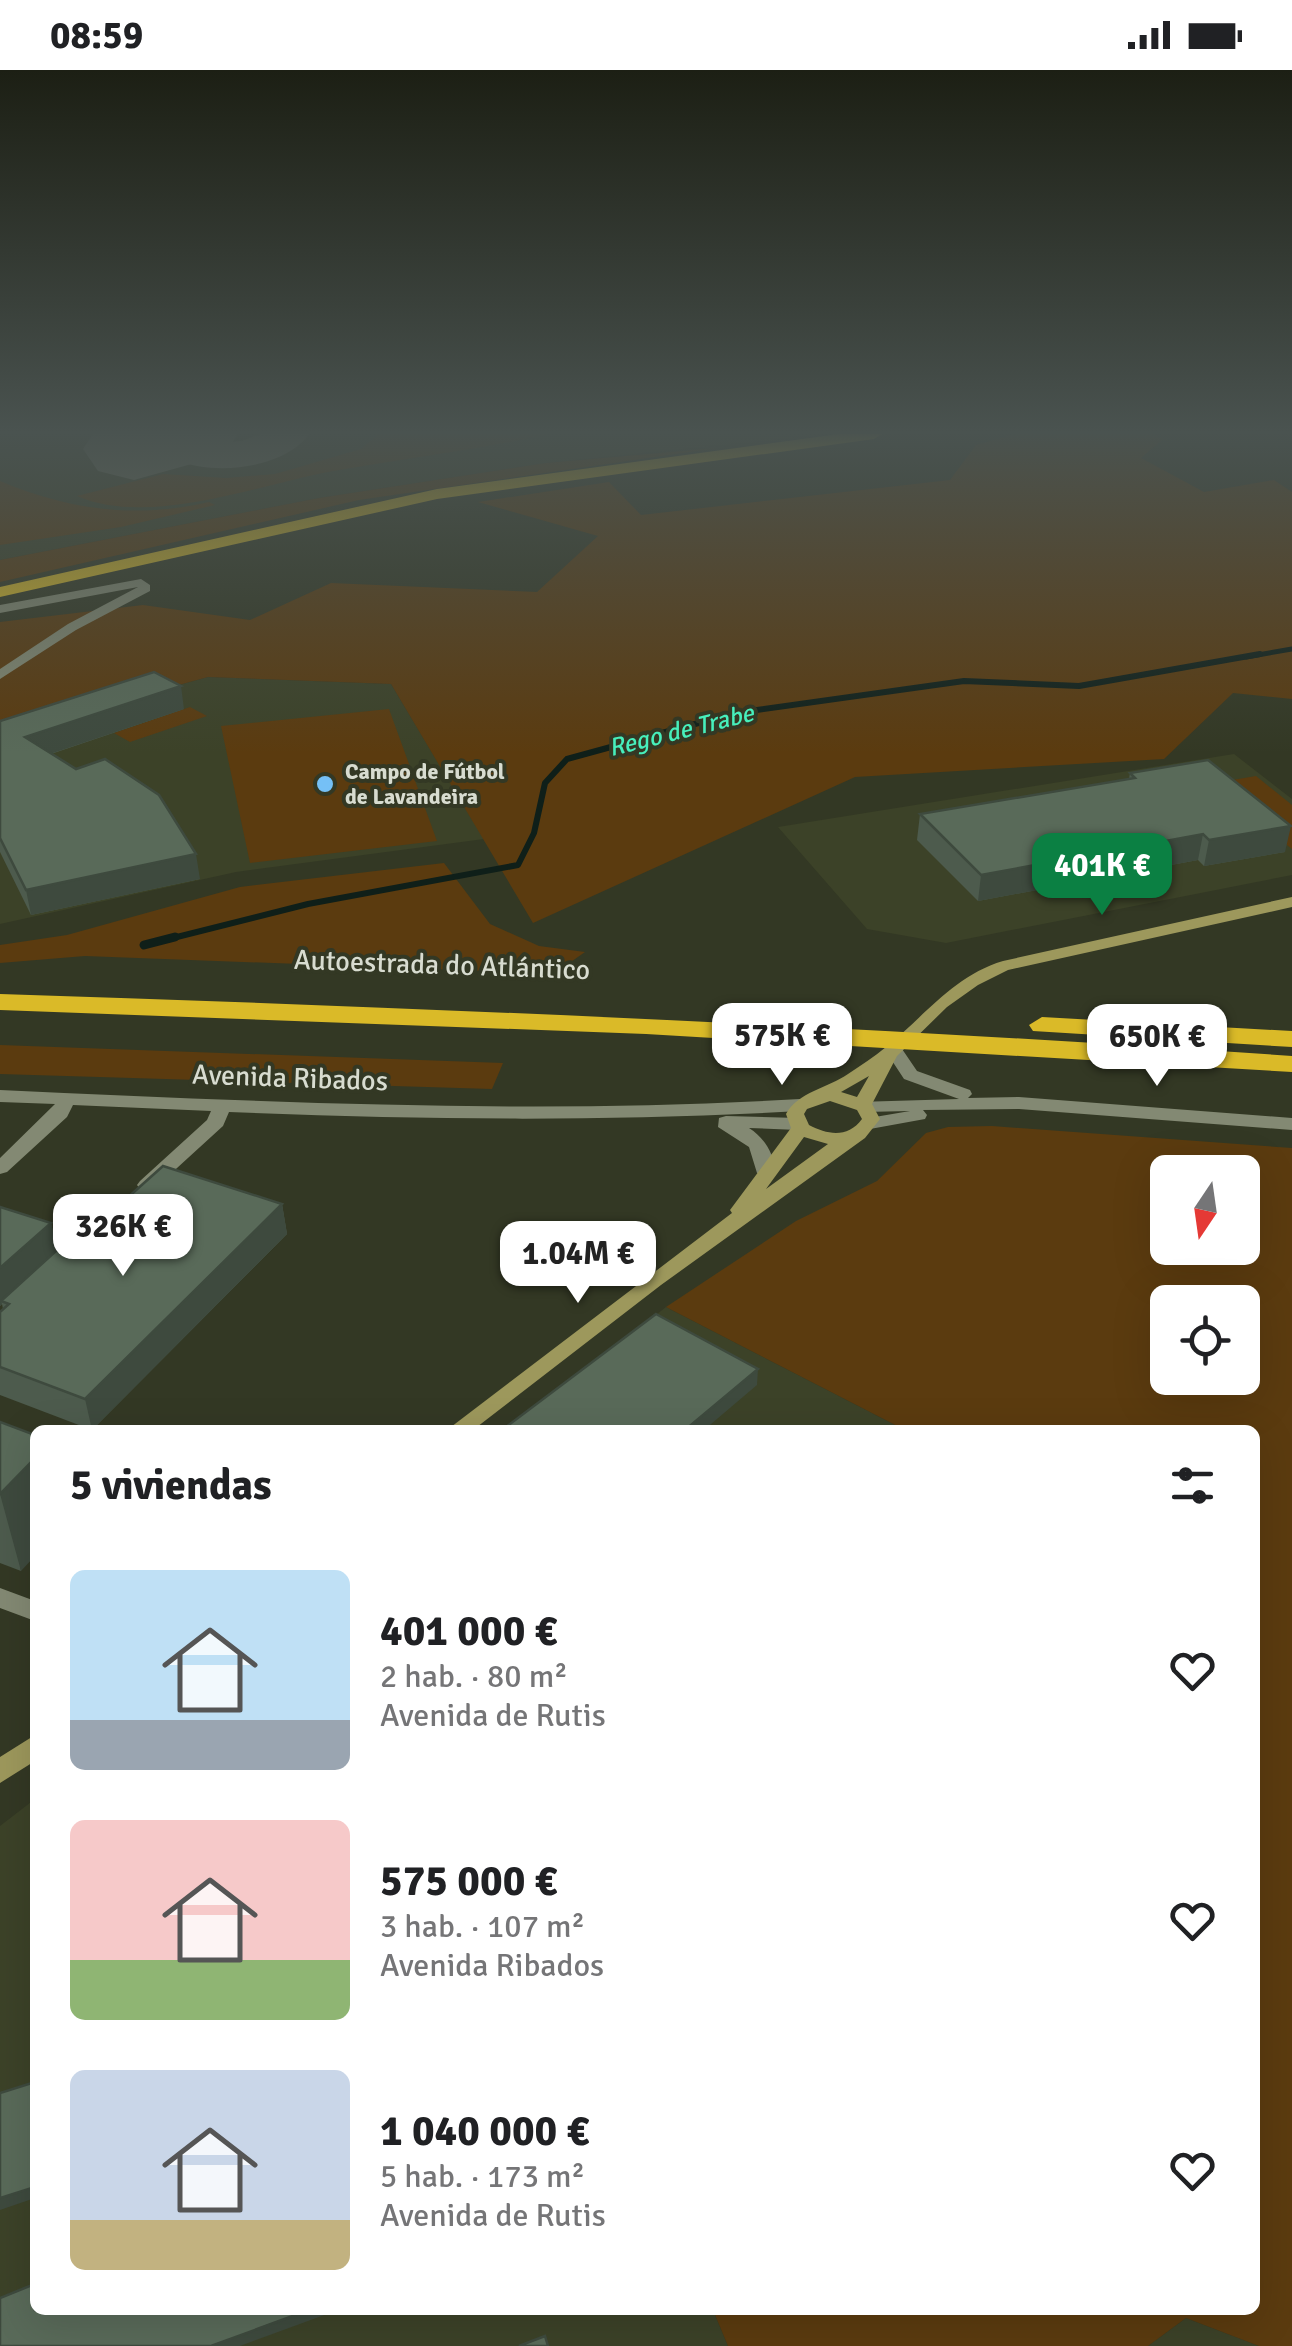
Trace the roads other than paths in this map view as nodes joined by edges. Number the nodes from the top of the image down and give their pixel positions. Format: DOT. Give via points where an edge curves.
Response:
graph roads {
  1 [pos="231,540"];
  2 [pos="0,592"];
  3 [pos="0,609"];
  4 [pos="0,675"];
  5 [pos="1292,902"];
  6 [pos="0,984"];
  7 [pos="0,1002"];
  8 [pos="872,1024"];
  9 [pos="958,1029"];
  10 [pos="1292,1039"];
  11 [pos="894,1050"];
  12 [pos="1292,1064"];
  13 [pos="0,1096"];
  14 [pos="66,1099"];
  15 [pos="1019,1103"];
  16 [pos="223,1104"];
  17 [pos="866,1111"];
  18 [pos="579,1112"];
  19 [pos="804,1113"];
  20 [pos="701,1122"];
  21 [pos="1292,1124"];
  22 [pos="850,1138"];
  23 [pos="0,1168"];
  24 [pos="767,1172"];
  25 [pos="134,1198"];
  26 [pos="730,1223"];
  27 [pos="465,1425"];
  28 [pos="0,1598"];
  29 [pos="30,1610"];
  30 [pos="30,1750"];
  31 [pos="0,1772"];
  1 -- 2 [label="highway"];
  3 -- 4 [label="street" via="142,583 146,588"];
  5 -- 11 [label="street" via="1003,966 941,1003"];
  6 -- 8 [label="highway, Autoestrada do Atlántico"];
  7 -- 8 [label="highway, Autoestrada do Atlántico"];
  8 -- 9 [label="highway"];
  9 -- 10 [label="highway"];
  9 -- 12 [label="highway"];
  11 -- 15 [label="street" via="910,1075 933,1086"];
  11 -- 17 [label="street"];
  11 -- 19 [label="street"];
  13 -- 14 [label="street, Avenida Ribados"];
  14 -- 16 [label="street, Avenida Ribados"];
  14 -- 23 [label="street" via="60,1113"];
  15 -- 17 [label="street"];
  15 -- 21 [label="street"];
  16 -- 18 [label="street, Avenida Ribados"];
  16 -- 25 [label="street" via="216,1122"];
  17 -- 19 [label="street" via="842,1096"];
  17 -- 22 [label="street"];
  18 -- 19 [label="street, Avenida Ribados"];
  18 -- 20 [label="street, Avenida Ribados"];
  19 -- 20 [label="street, Avenida Ribados"];
  19 -- 22 [label="street" via="824,1138"];
  19 -- 24 [label="street"];
  20 -- 24 [label="street" via="752,1138 764,1152"];
  22 -- 26 [label="street"];
  24 -- 26 [label="street"];
  26 -- 27 [label="street"];
  28 -- 29 [label="street"];
  30 -- 31 [label="street"];
}
